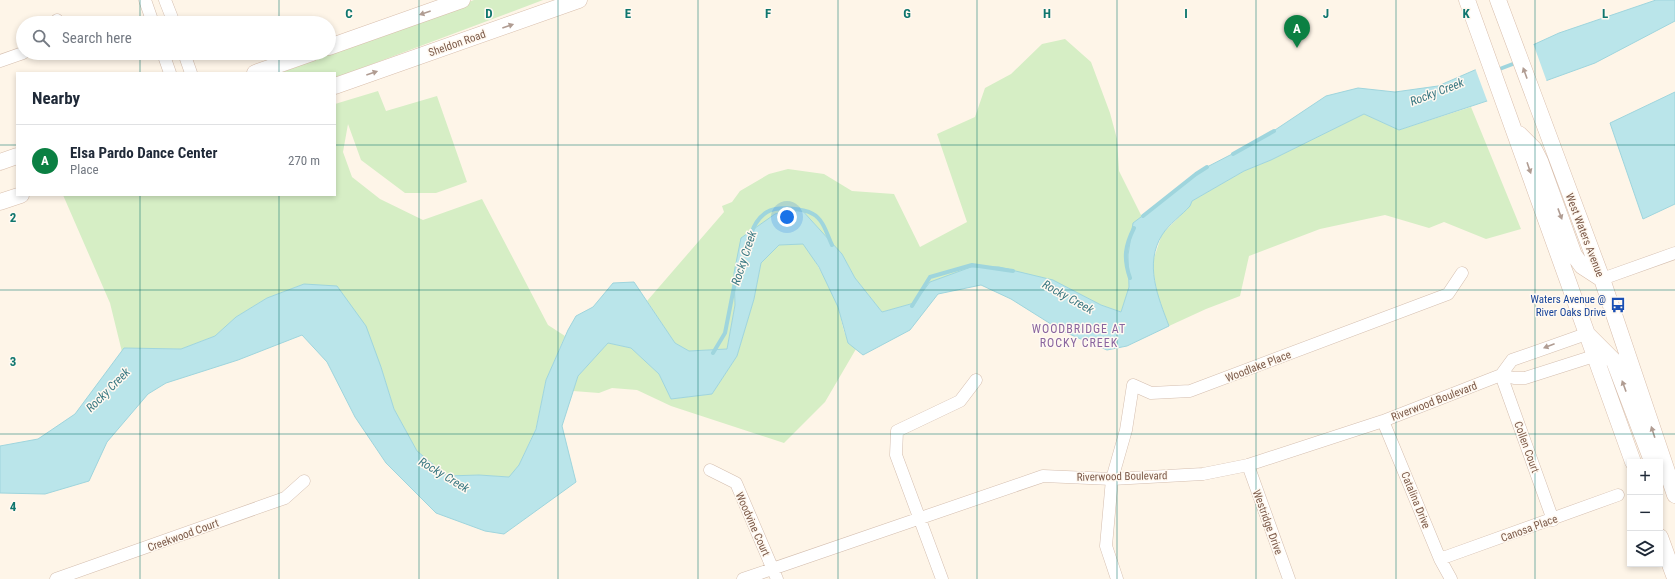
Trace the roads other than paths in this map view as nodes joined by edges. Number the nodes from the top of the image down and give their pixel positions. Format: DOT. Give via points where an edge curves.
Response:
graph roads {
  1 [pos="145,0"];
  2 [pos="165,0"];
  3 [pos="462,0"];
  4 [pos="579,0"];
  5 [pos="1468,0"];
  6 [pos="1500,4"];
  7 [pos="151,16"];
  8 [pos="171,16"];
  9 [pos="336,45"];
  10 [pos="16,55"];
  11 [pos="165,60"];
  12 [pos="186,60"];
  13 [pos="292,60"];
  14 [pos="0,61"];
  15 [pos="170,72"];
  16 [pos="191,72"];
  17 [pos="258,72"];
  18 [pos="336,86"];
  19 [pos="1514,125"];
  20 [pos="16,156"];
  21 [pos="0,162"];
  22 [pos="18,196"];
  23 [pos="0,202"];
  24 [pos="1675,253"];
  25 [pos="1462,273"];
  26 [pos="1602,279"];
  27 [pos="1586,334"];
  28 [pos="1594,356"];
  29 [pos="1501,375"];
  30 [pos="976,380"];
  31 [pos="1383,421"];
  32 [pos="1632,459"];
  33 [pos="1652,459"];
  34 [pos="1248,465"];
  35 [pos="710,470"];
  36 [pos="1664,473"];
  37 [pos="1112,479"];
  38 [pos="304,481"];
  39 [pos="1618,495"];
  40 [pos="1675,495"];
  41 [pos="919,518"];
  42 [pos="1553,520"];
  43 [pos="1663,545"];
  44 [pos="1440,559"];
  45 [pos="91,574"];
  46 [pos="775,574"];
  47 [pos="1675,578"];
  48 [pos="56,579"];
  49 [pos="743,579"];
  50 [pos="942,579"];
  51 [pos="1117,579"];
  52 [pos="1289,579"];
  53 [pos="1451,579"];
  1 -- 7 [label="street"];
  2 -- 8 [label="street"];
  3 -- 9 [label="main road, one-way"];
  18 -- 4 [label="main road, Sheldon Road, one-way"];
  5 -- 19 [label="main road"];
  26 -- 6 [label="main road, West Waters Avenue, one-way"];
  10 -- 14 [label="street"];
  11 -- 15 [label="street"];
  12 -- 16 [label="street"];
  13 -- 17 [label="main road"];
  19 -- 26 [label="main road, one-way" via="1540,160 1574,255 1582,266"];
  19 -- 27 [label="main road, one-way"];
  20 -- 21 [label="main road"];
  22 -- 23 [label="main road"];
  24 -- 26 [label="street"];
  25 -- 37 [label="street, Woodlake Place" via="1448,294 1190,391 1151,393 1133,385 1126,430"];
  36 -- 26 [label="main road, West Waters Avenue, one-way"];
  27 -- 28 [label="main road"];
  27 -- 29 [label="street, one-way" via="1512,360"];
  33 -- 27 [label="main road, one-way" via="1614,360"];
  28 -- 29 [label="street, Riverwood Boulevard" via="1524,378"];
  28 -- 32 [label="main road"];
  29 -- 31 [label="street, Riverwood Boulevard"];
  29 -- 42 [label="street, Collen Court"];
  30 -- 41 [label="street" via="960,400 897,431 896,455"];
  31 -- 34 [label="street, Riverwood Boulevard"];
  31 -- 44 [label="street, Catalina Drive"];
  34 -- 37 [label="street, Riverwood Boulevard" via="1203,474"];
  34 -- 52 [label="street, Westridge Drive"];
  35 -- 46 [label="street, Woodvine Court" via="736,483"];
  36 -- 40 [label="main road, West Waters Avenue"];
  37 -- 41 [label="street, Riverwood Boulevard" via="1043,476"];
  37 -- 51 [label="street" via="1106,546"];
  38 -- 45 [label="street, Creekwood Court" via="285,498"];
  39 -- 42 [label="street, Canosa Place"];
  41 -- 46 [label="street, Riverwood Boulevard"];
  41 -- 50 [label="street"];
  42 -- 44 [label="street, Canosa Place"];
  43 -- 47 [label="main road"];
  44 -- 53 [label="street, Catalina Drive"];
  45 -- 48 [label="street, Creekwood Court"];
  46 -- 49 [label="street, Riverwood Boulevard"];
}
